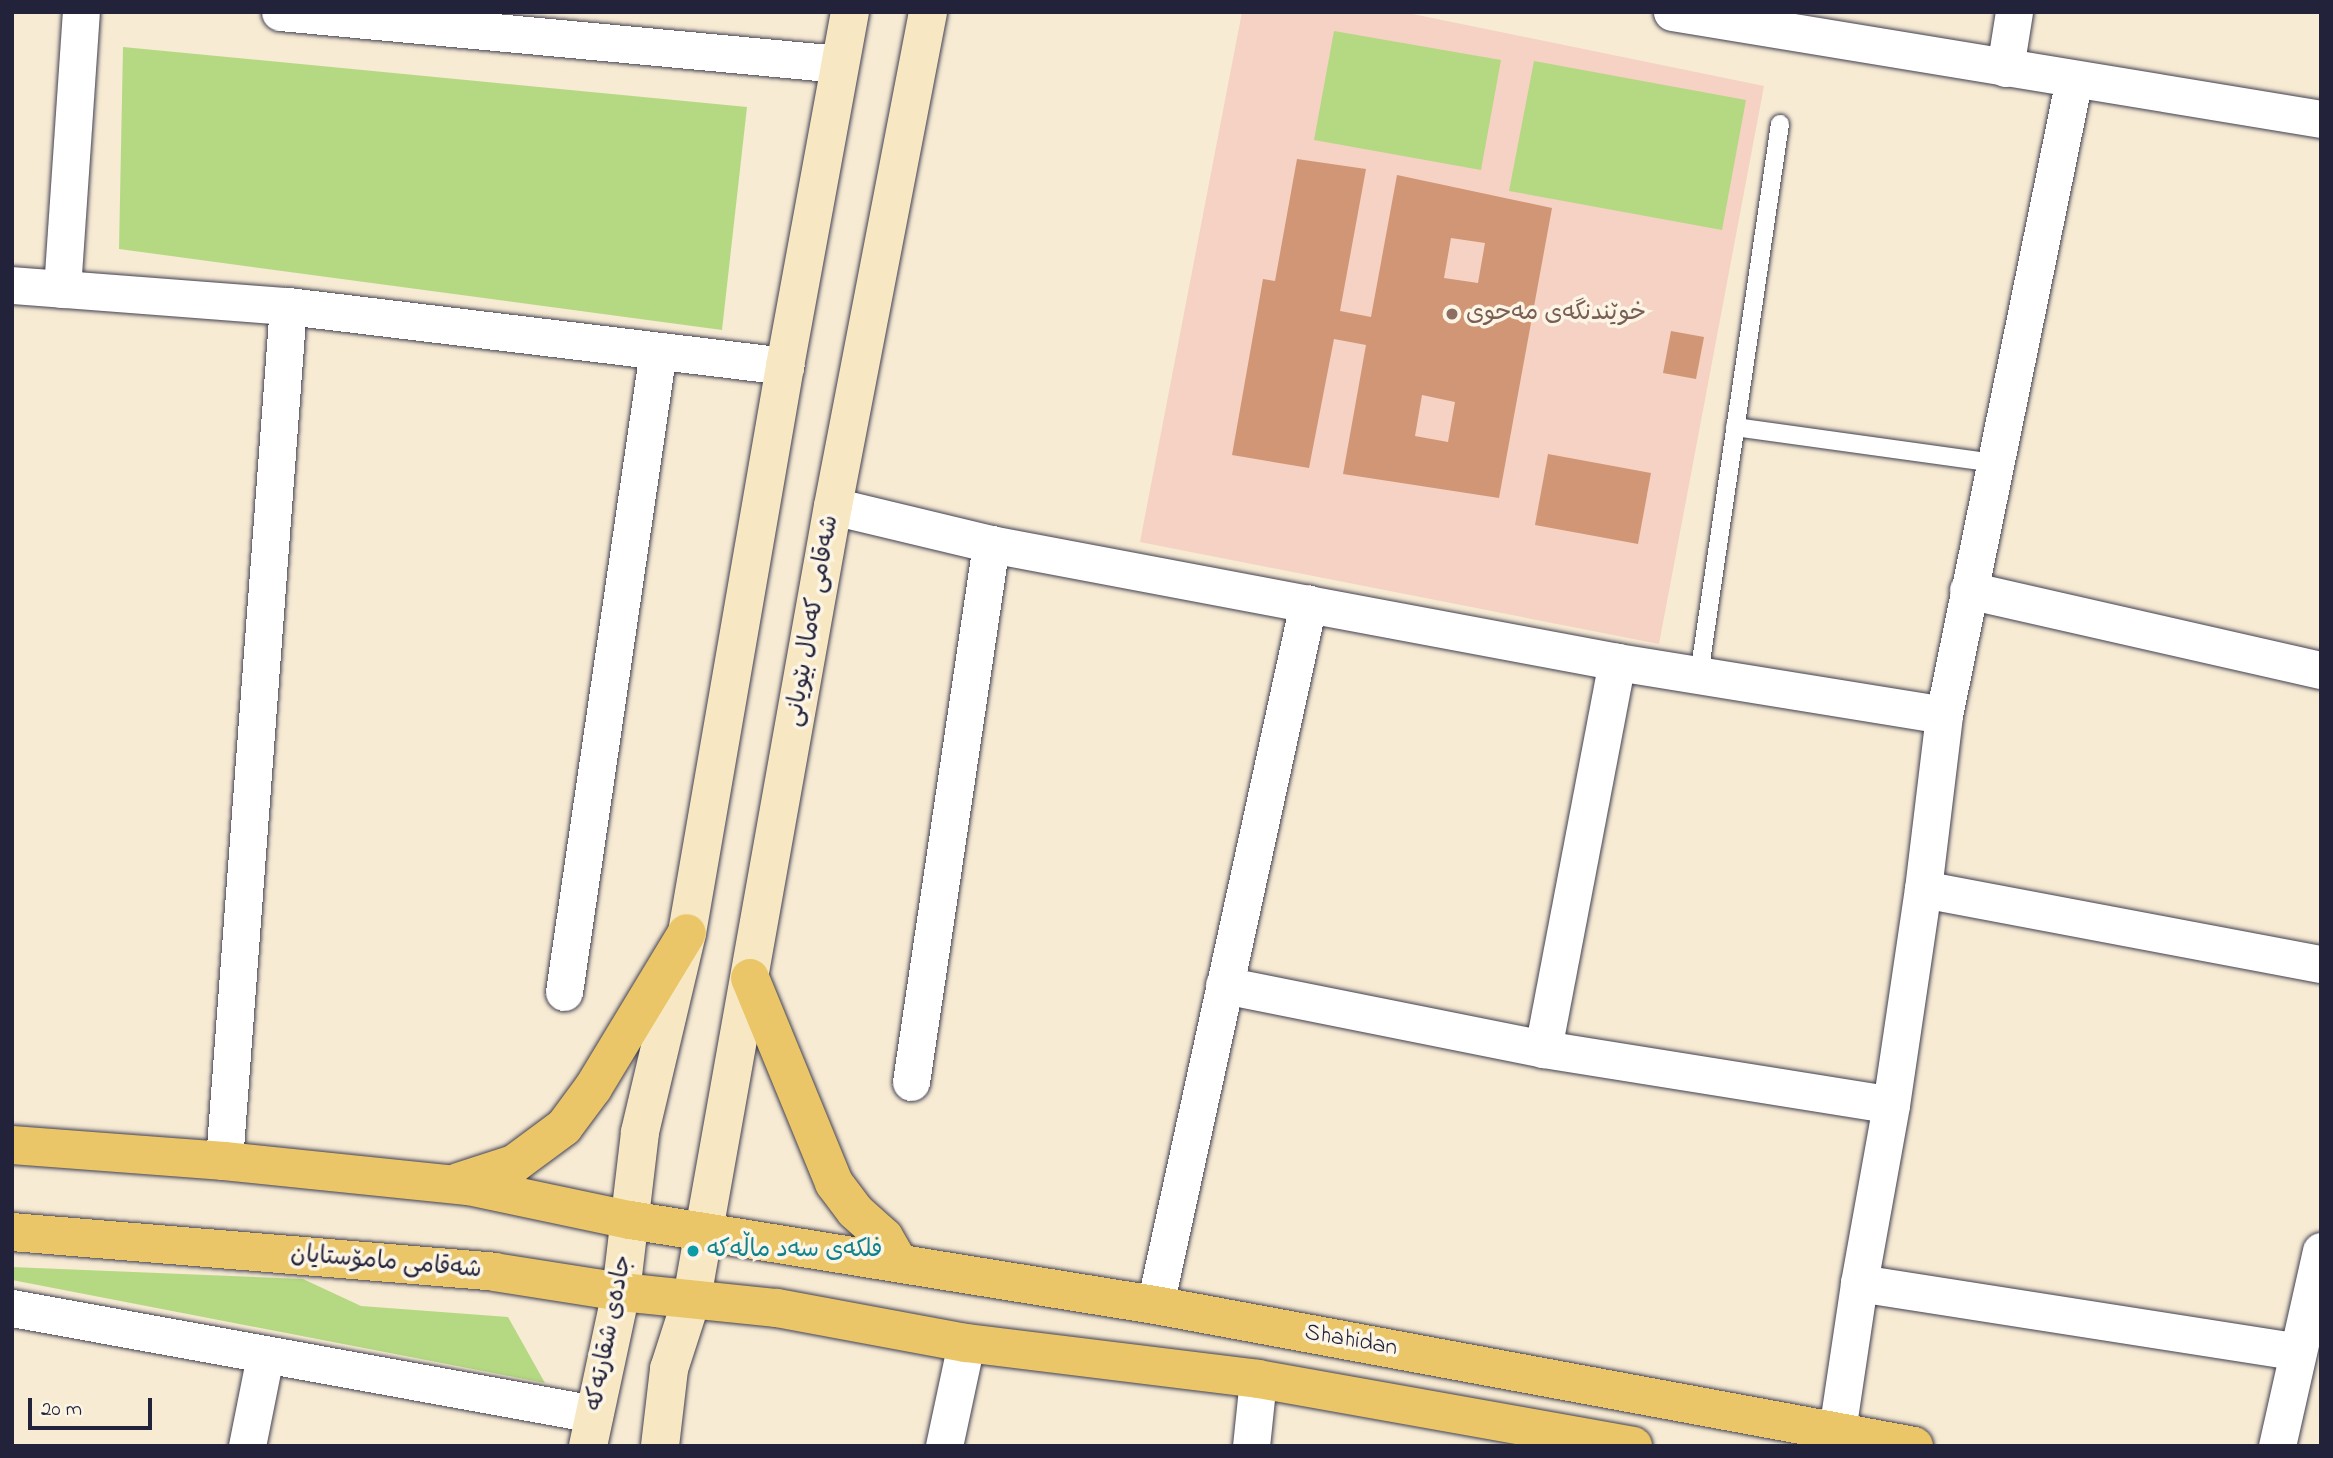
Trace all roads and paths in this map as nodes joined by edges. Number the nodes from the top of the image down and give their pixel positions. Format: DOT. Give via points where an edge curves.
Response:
graph roads {
  1 [pos="81,12"];
  2 [pos="280,12"];
  3 [pos="850,12"];
  4 [pos="928,12"];
  5 [pos="1672,12"];
  6 [pos="2014,12"];
  7 [pos="841,64"];
  8 [pos="2005,68"];
  9 [pos="2074,79"];
  10 [pos="2321,120"];
  11 [pos="1780,124"];
  12 [pos="12,285"];
  13 [pos="62,289"];
  14 [pos="288,306"];
  15 [pos="658,351"];
  16 [pos="785,366"];
  17 [pos="1735,427"];
  18 [pos="1994,463"];
  19 [pos="833,506"];
  20 [pos="991,544"];
  21 [pos="1968,590"];
  22 [pos="1308,604"];
  23 [pos="1617,662"];
  24 [pos="2320,666"];
  25 [pos="1699,675"];
  26 [pos="1944,715"];
  27 [pos="1923,889"];
  28 [pos="687,933"];
  29 [pos="2321,964"];
  30 [pos="750,978"];
  31 [pos="1224,985"];
  32 [pos="565,992"];
  33 [pos="1543,1049"];
  34 [pos="911,1082"];
  35 [pos="1891,1105"];
  36 [pos="12,1145"];
  37 [pos="224,1161"];
  38 [pos="452,1184"];
  39 [pos="630,1220"];
  40 [pos="705,1231"];
  41 [pos="12,1232"];
  42 [pos="2321,1251"];
  43 [pos="899,1263"];
  44 [pos="1859,1283"];
  45 [pos="621,1292"];
  46 [pos="692,1298"];
  47 [pos="1156,1305"];
  48 [pos="12,1308"];
  49 [pos="967,1343"];
  50 [pos="2298,1352"];
  51 [pos="265,1356"];
  52 [pos="1258,1379"];
  53 [pos="591,1430"];
  54 [pos="1837,1431"];
  55 [pos="247,1446"];
  56 [pos="660,1446"];
  57 [pos="944,1446"];
  58 [pos="1251,1446"];
  59 [pos="1633,1446"];
  60 [pos="1914,1446"];
  61 [pos="2277,1446"];
  1 -- 13 [label="street"];
  2 -- 7 [label="street"];
  3 -- 7 [label="main road"];
  4 -- 19 [label="main road, شەقامی کەمال بێویانی"];
  5 -- 8 [label="street"];
  6 -- 8 [label="street"];
  7 -- 16 [label="main road"];
  8 -- 9 [label="street"];
  9 -- 10 [label="street"];
  9 -- 18 [label="street"];
  11 -- 17 [label="lane"];
  12 -- 13 [label="street"];
  13 -- 14 [label="street"];
  14 -- 15 [label="street"];
  14 -- 37 [label="street"];
  15 -- 16 [label="street"];
  15 -- 32 [label="street"];
  16 -- 28 [label="main road"];
  17 -- 18 [label="lane"];
  17 -- 25 [label="lane"];
  18 -- 21 [label="street"];
  19 -- 20 [label="street"];
  19 -- 30 [label="main road, شەقامی کەمال بێویانی"];
  20 -- 22 [label="street"];
  20 -- 34 [label="street"];
  21 -- 24 [label="street"];
  21 -- 26 [label="street"];
  22 -- 23 [label="street"];
  22 -- 31 [label="street"];
  23 -- 25 [label="street"];
  23 -- 33 [label="street"];
  25 -- 26 [label="street"];
  26 -- 27 [label="street"];
  27 -- 29 [label="street"];
  27 -- 35 [label="street"];
  28 -- 38 [label="main road" via="593,1088 564,1127 514,1164"];
  28 -- 39 [label="main road" via="640,1132"];
  30 -- 40 [label="main road, شەقامی کەمال بێویانی"];
  30 -- 43 [label="main road" via="834,1184 884,1237"];
  31 -- 33 [label="street"];
  31 -- 47 [label="street"];
  33 -- 35 [label="street"];
  35 -- 44 [label="street"];
  36 -- 37 [label="main road"];
  37 -- 38 [label="main road"];
  38 -- 39 [label="main road"];
  39 -- 40 [label="main road, Shahidan"];
  39 -- 45 [label="main road, جادەی شقارتەکە"];
  40 -- 43 [label="main road, Shahidan"];
  40 -- 46 [label="main road"];
  41 -- 45 [label="main road, شەقامی مامۆستایان" via="482,1271"];
  42 -- 50 [label="street"];
  43 -- 47 [label="main road, Shahidan"];
  44 -- 50 [label="street"];
  44 -- 54 [label="street"];
  45 -- 46 [label="main road, شەقامی مامۆستایان"];
  45 -- 53 [label="main road, جادەی شقارتەکە"];
  46 -- 49 [label="main road, شەقامی مامۆستایان" via="777,1308"];
  46 -- 56 [label="main road" via="670,1369"];
  47 -- 54 [label="main road, Shahidan"];
  48 -- 51 [label="street"];
  49 -- 52 [label="main road, شەقامی مامۆستایان"];
  49 -- 57 [label="street"];
  50 -- 61 [label="street"];
  51 -- 53 [label="street"];
  51 -- 55 [label="street"];
  52 -- 58 [label="street"];
  52 -- 59 [label="main road, شەقامی مامۆستایان"];
  54 -- 60 [label="main road, Shahidan"];
}
